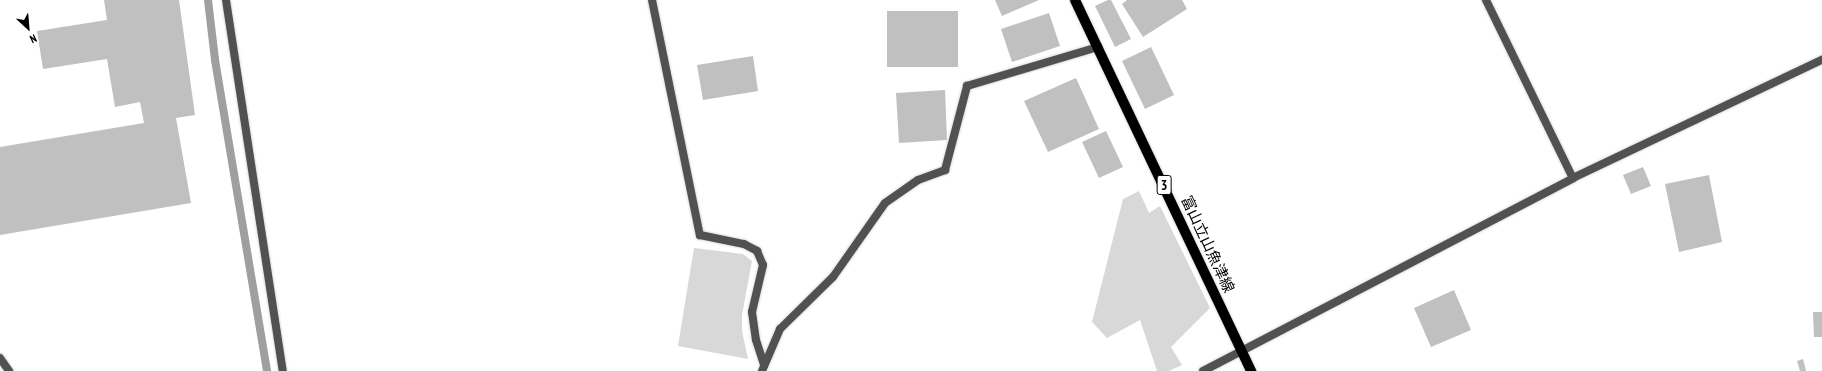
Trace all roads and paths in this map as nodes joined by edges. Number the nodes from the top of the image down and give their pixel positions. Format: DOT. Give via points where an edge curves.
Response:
graph roads {
  1 [pos="226,0"];
  2 [pos="652,0"];
  3 [pos="1075,0"];
  4 [pos="1486,0"];
  5 [pos="1098,47"];
  6 [pos="1822,60"];
  7 [pos="1573,178"];
  8 [pos="1242,352"];
  9 [pos="0,358"];
  10 [pos="763,368"];
  11 [pos="9,371"];
  12 [pos="283,371"];
  13 [pos="1203,371"];
  14 [pos="1251,371"];
  1 -- 12 [label="street"];
  2 -- 10 [label="street" via="700,235 744,244 757,251 763,265 752,312"];
  3 -- 5 [label="main road, 富山立山魚津線 / 3"];
  4 -- 7 [label="street"];
  5 -- 8 [label="main road, 富山立山魚津線 / 3"];
  5 -- 10 [label="street" via="967,86 945,170 918,180 886,203 833,277 780,329"];
  6 -- 7 [label="street"];
  7 -- 8 [label="street"];
  8 -- 13 [label="street"];
  8 -- 14 [label="main road, 富山立山魚津線 / 3"];
  9 -- 11 [label="street"];
}
